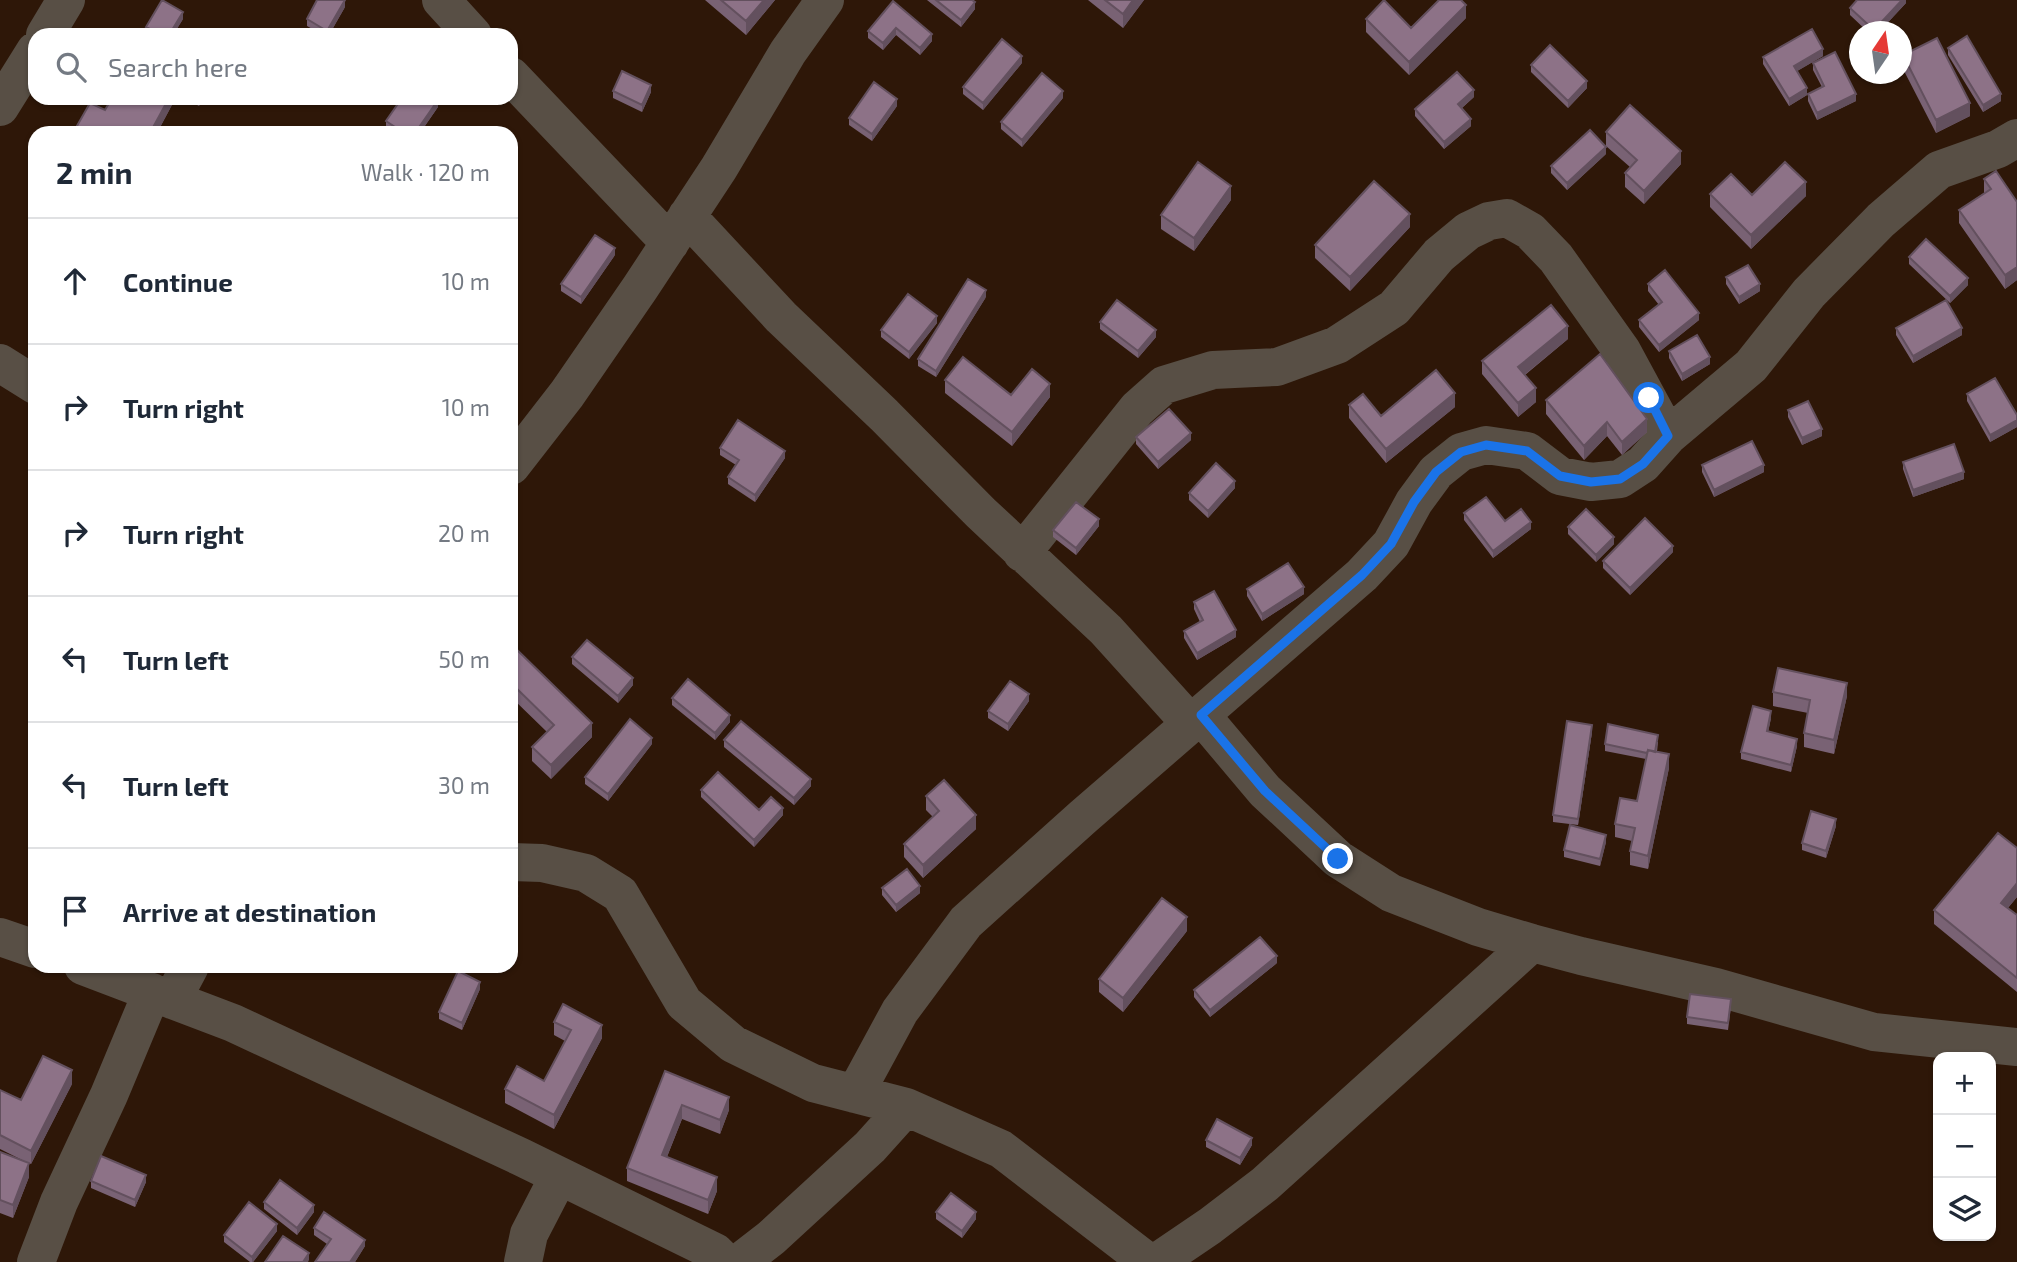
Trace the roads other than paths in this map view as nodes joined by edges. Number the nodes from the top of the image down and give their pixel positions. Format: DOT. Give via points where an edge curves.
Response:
graph roads {
  1 [pos="66,0"];
  2 [pos="442,0"];
  3 [pos="825,0"];
  4 [pos="49,28"];
  5 [pos="467,28"];
  6 [pos="28,62"];
  7 [pos="518,82"];
  8 [pos="0,107"];
  9 [pos="2017,138"];
  10 [pos="678,230"];
  11 [pos="0,363"];
  12 [pos="28,381"];
  13 [pos="1668,436"];
  14 [pos="518,457"];
  15 [pos="1022,553"];
  16 [pos="1196,720"];
  17 [pos="518,862"];
  18 [pos="0,937"];
  19 [pos="1532,943"];
  20 [pos="28,947"];
  21 [pos="101,973"];
  22 [pos="183,973"];
  23 [pos="162,996"];
  24 [pos="2017,1047"];
  25 [pos="855,1094"];
  26 [pos="906,1107"];
  27 [pos="559,1175"];
  28 [pos="36,1262"];
  29 [pos="523,1262"];
  30 [pos="725,1262"];
  31 [pos="740,1262"];
  32 [pos="1148,1262"];
  33 [pos="1157,1262"];
  1 -- 4 [label="street"];
  2 -- 5 [label="street"];
  3 -- 10 [label="street"];
  6 -- 8 [label="street"];
  7 -- 10 [label="street"];
  9 -- 13 [label="street" via="1939,170 1881,220 1809,293 1751,366"];
  10 -- 14 [label="street" via="567,394"];
  10 -- 15 [label="street" via="781,317"];
  11 -- 12 [label="street"];
  13 -- 15 [label="street" via="1622,351 1556,258 1530,231 1507,218 1489,221 1468,231 1440,255 1394,308 1337,345 1277,367 1213,370 1164,385 1137,410"];
  13 -- 16 [label="street" via="1643,464 1620,479 1591,482 1560,476 1527,451 1486,445 1461,452 1436,472 1391,544 1362,575"];
  15 -- 16 [label="street"];
  16 -- 19 [label="street" via="1338,859 1391,893"];
  16 -- 25 [label="street" via="966,922 900,1011"];
  17 -- 25 [label="street" via="586,873 620,894 684,1003 733,1044 813,1083"];
  18 -- 20 [label="street"];
  19 -- 24 [label="street" via="1716,987 1874,1032"];
  19 -- 33 [label="street" via="1265,1184"];
  21 -- 23 [label="street"];
  22 -- 23 [label="street"];
  23 -- 27 [label="street" via="233,1023"];
  23 -- 28 [label="street" via="109,1095"];
  25 -- 26 [label="street"];
  26 -- 31 [label="street" via="870,1147"];
  26 -- 32 [label="street" via="1001,1149"];
  27 -- 29 [label="street" via="529,1234"];
  27 -- 30 [label="street" via="715,1252"];
}
